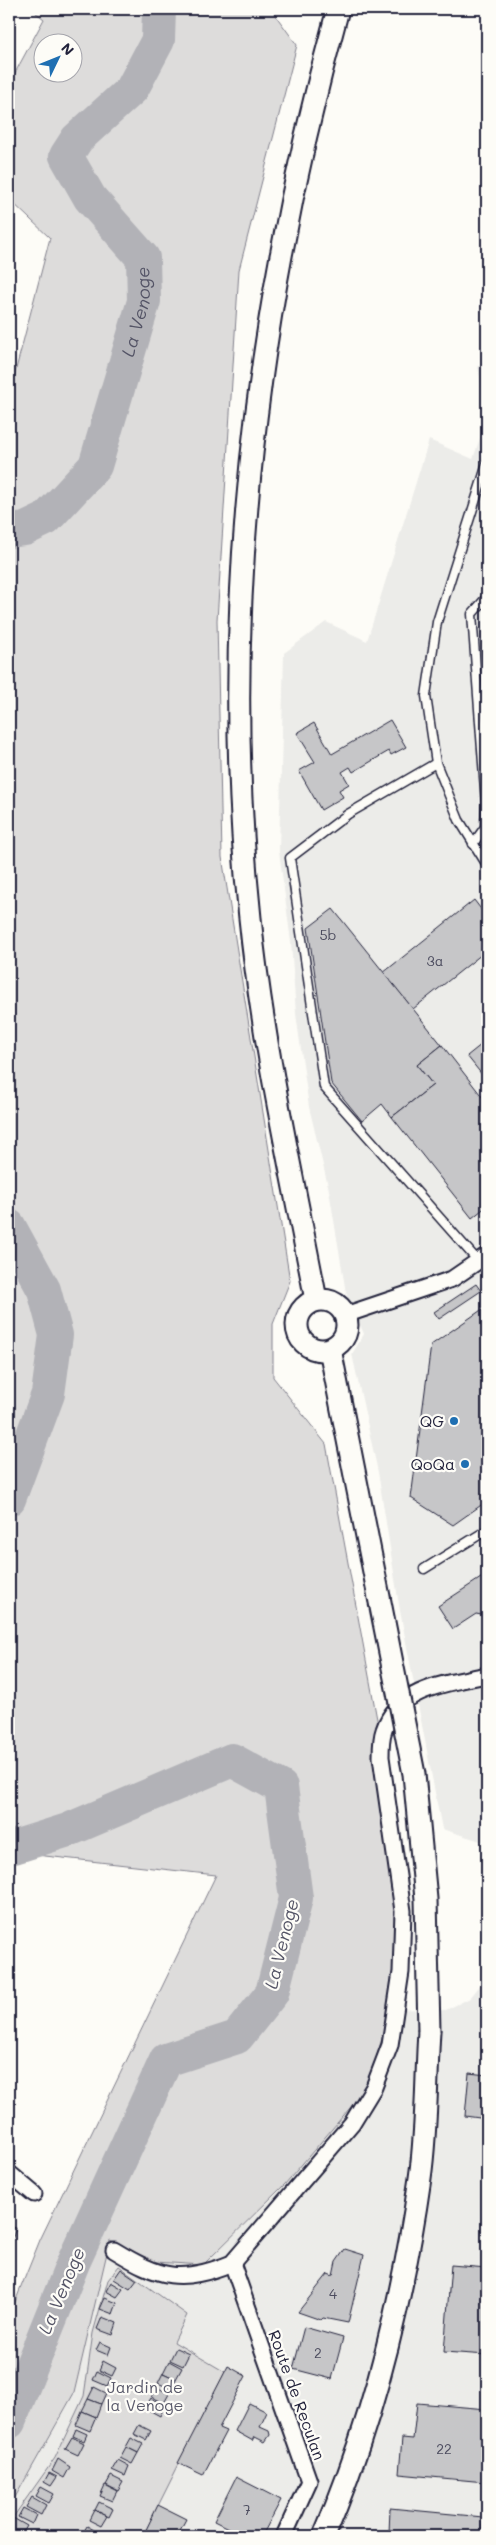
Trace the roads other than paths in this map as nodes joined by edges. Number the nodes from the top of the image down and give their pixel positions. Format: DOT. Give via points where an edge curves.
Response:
graph roads {
  1 [pos="338,9"];
  2 [pos="487,464"];
  3 [pos="487,597"];
  4 [pos="485,743"];
  5 [pos="436,763"];
  6 [pos="473,844"];
  7 [pos="487,865"];
  8 [pos="483,1258"];
  9 [pos="316,1300"];
  10 [pos="345,1315"];
  11 [pos="330,1349"];
  12 [pos="487,1530"];
  13 [pos="424,1569"];
  14 [pos="487,1676"];
  15 [pos="9,2173"];
  16 [pos="34,2194"];
  17 [pos="114,2250"];
  18 [pos="232,2263"];
  19 [pos="284,2536"];
  20 [pos="324,2536"];
  1 -- 9 [label="main road" via="311,107 270,312 248,486 239,696 242,820 262,1015"];
  2 -- 5 [label="lane" via="437,622 426,696"];
  3 -- 4 [label="lane" via="472,614"];
  4 -- 6 [label="lane" via="485,827"];
  5 -- 6 [label="lane" via="459,820"];
  5 -- 8 [label="lane" via="348,814 290,858 324,1087"];
  6 -- 7 [label="lane"];
  8 -- 10 [label="street" via="452,1279"];
  9 -- 10 [label="main road" via="334,1302"];
  9 -- 11 [label="main road" via="298,1315 297,1332 306,1345"];
  10 -- 11 [label="main road" via="347,1323 343,1339"];
  11 -- 20 [label="main road, bridge" via="414,1774 426,1898 429,2030 420,2176 402,2284 376,2385"];
  12 -- 13 [label="lane"];
  14 -- 18 [label="street" via="437,1686 413,1695 395,1709 387,1721 381,1757 403,1912 401,1972 390,2045 374,2087 352,2123"];
  15 -- 16 [label="street"];
  17 -- 18 [label="street" via="142,2267 172,2276 204,2275"];
  18 -- 19 [label="street, Route de Reculan" via="309,2481"];
}
